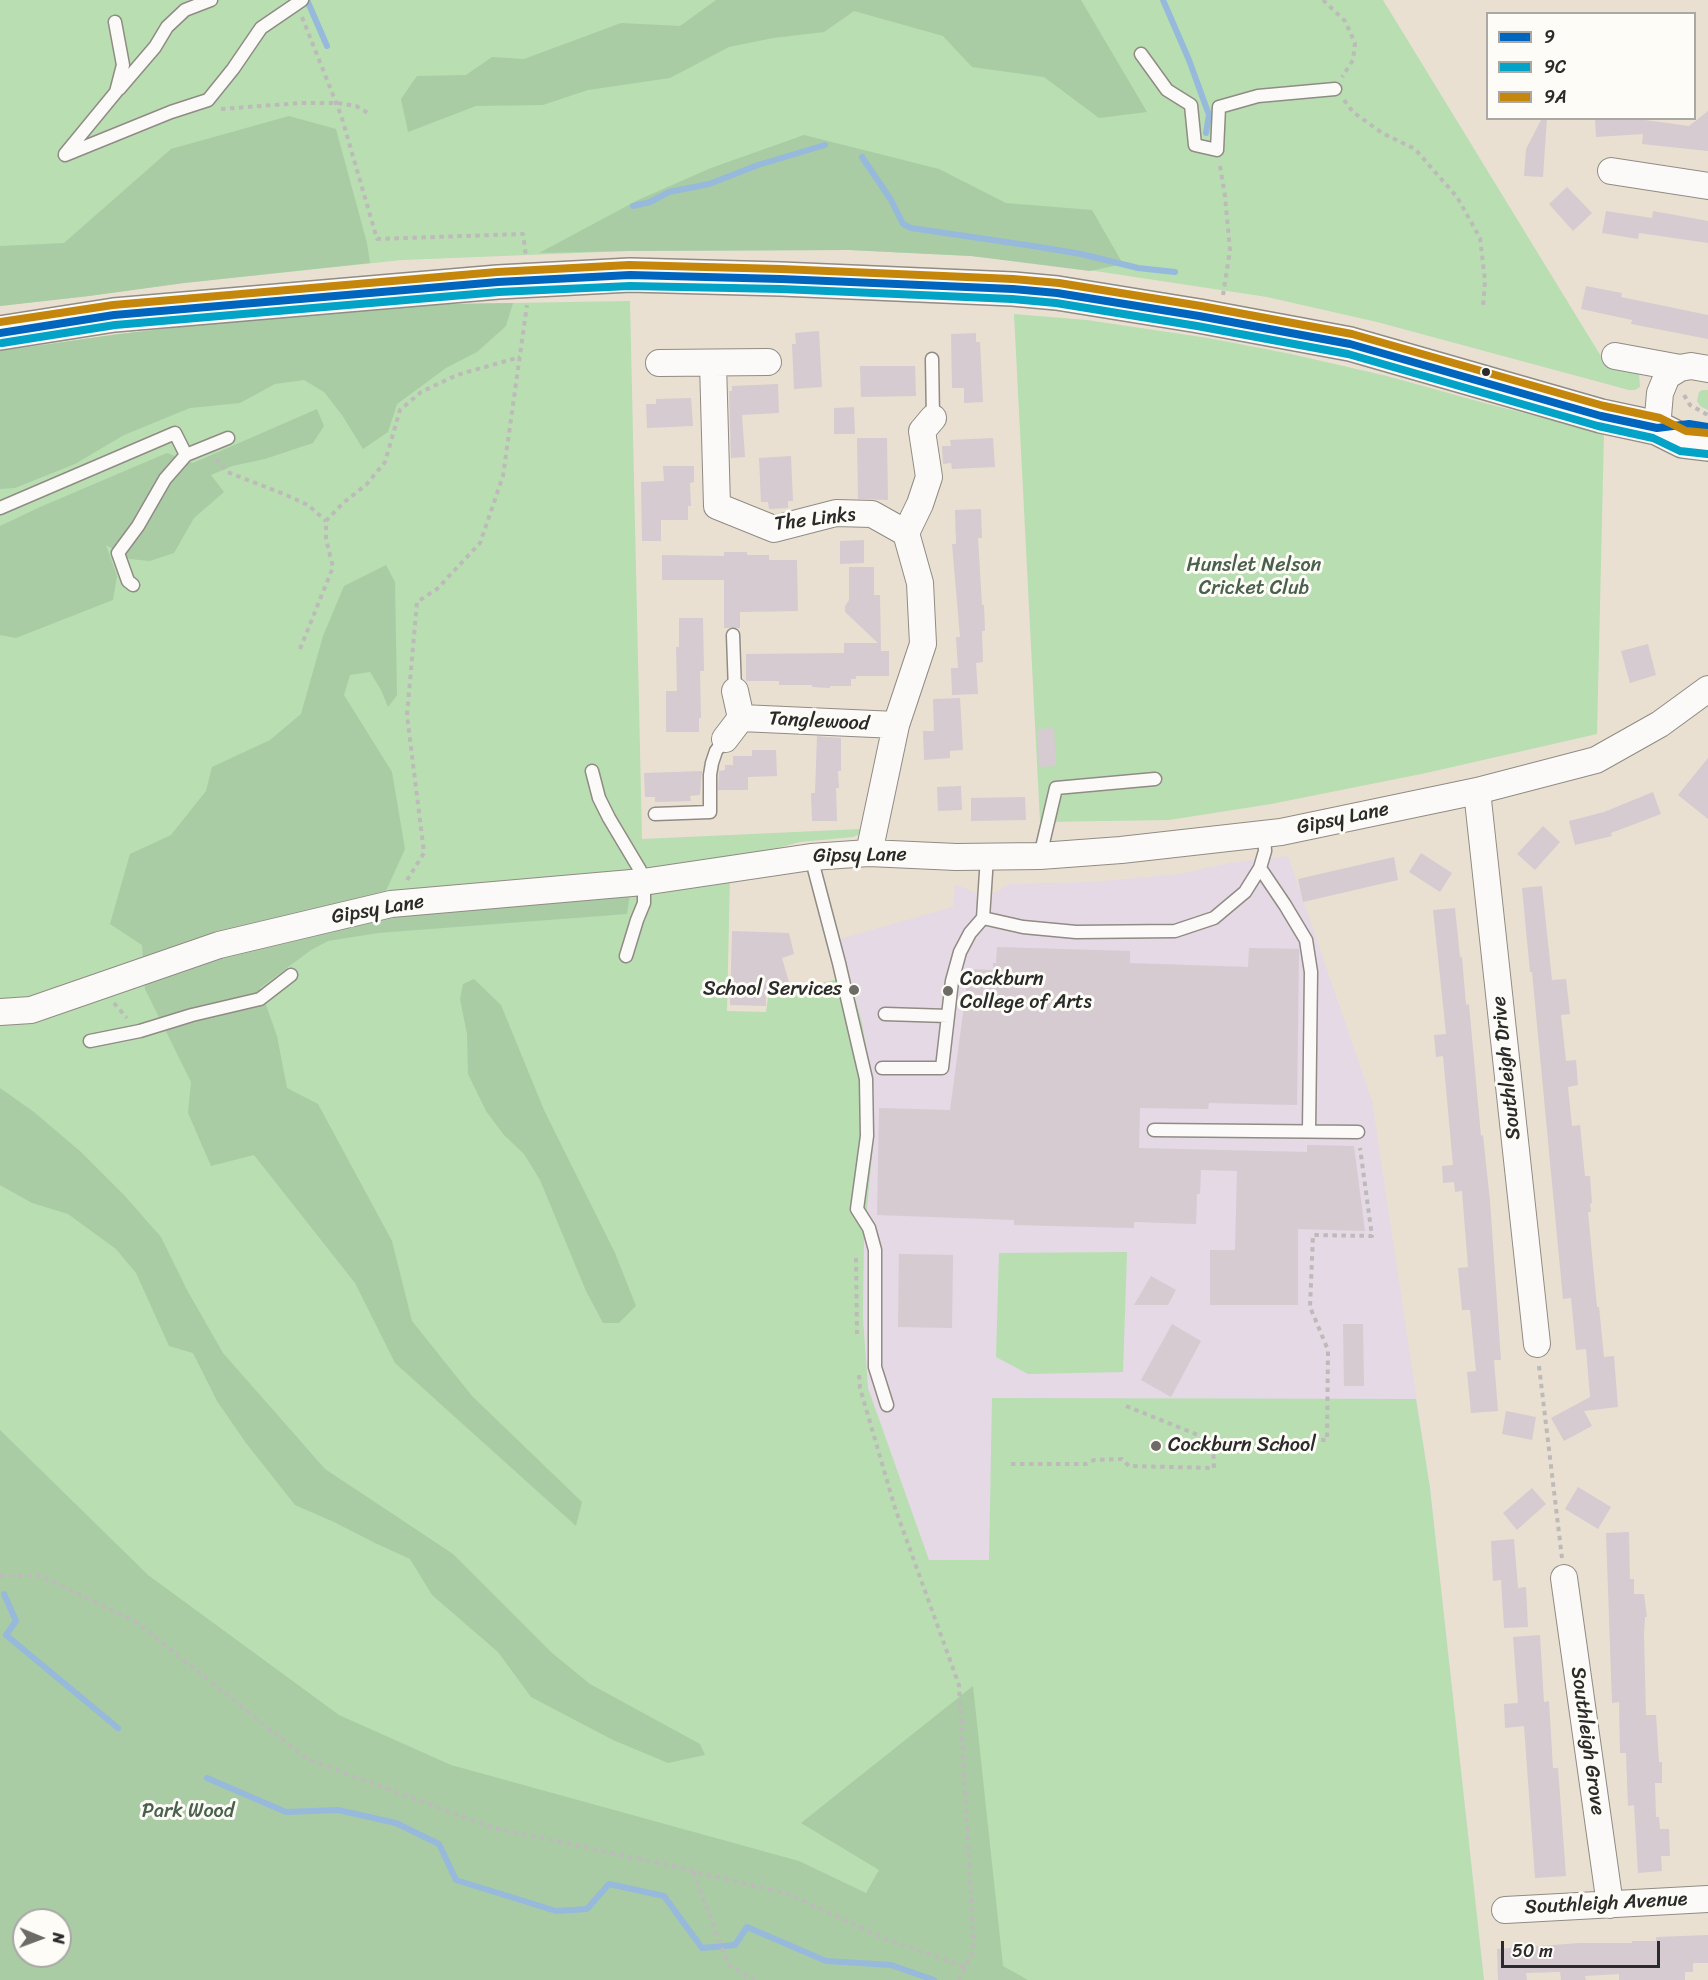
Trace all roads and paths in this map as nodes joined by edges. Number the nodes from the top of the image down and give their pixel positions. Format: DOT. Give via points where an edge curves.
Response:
graph roads {
  1 [pos="211,0"];
  2 [pos="1323,0"];
  3 [pos="299,1"];
  4 [pos="115,22"];
  5 [pos="1141,54"];
  6 [pos="1335,89"];
  7 [pos="116,92"];
  8 [pos="337,104"];
  9 [pos="185,107"];
  10 [pos="370,114"];
  11 [pos="1217,150"];
  12 [pos="1611,171"];
  13 [pos="1708,186"];
  14 [pos="530,280"];
  15 [pos="1483,307"];
  16 [pos="1219,320"];
  17 [pos="0,333"];
  18 [pos="1615,356"];
  19 [pos="520,357"];
  20 [pos="932,359"];
  21 [pos="768,362"];
  22 [pos="659,363"];
  23 [pos="713,363"];
  24 [pos="1680,368"];
  25 [pos="1708,369"];
  26 [pos="920,426"];
  27 [pos="1708,427"];
  28 [pos="1657,428"];
  29 [pos="228,438"];
  30 [pos="1708,444"];
  31 [pos="207,446"];
  32 [pos="186,455"];
  33 [pos="0,508"];
  34 [pos="326,521"];
  35 [pos="906,533"];
  36 [pos="133,585"];
  37 [pos="733,635"];
  38 [pos="300,650"];
  39 [pos="1708,689"];
  40 [pos="735,691"];
  41 [pos="741,718"];
  42 [pos="896,725"];
  43 [pos="725,739"];
  44 [pos="592,771"];
  45 [pos="1155,779"];
  46 [pos="1477,791"];
  47 [pos="655,814"];
  48 [pos="1264,834"];
  49 [pos="869,853"];
  50 [pos="1040,856"];
  51 [pos="810,857"];
  52 [pos="987,857"];
  53 [pos="1260,868"];
  54 [pos="640,882"];
  55 [pos="392,904"];
  56 [pos="983,918"];
  57 [pos="626,956"];
  58 [pos="291,975"];
  59 [pos="98,987"];
  60 [pos="0,1012"];
  61 [pos="885,1014"];
  62 [pos="948,1016"];
  63 [pos="140,1031"];
  64 [pos="90,1041"];
  65 [pos="882,1068"];
  66 [pos="1154,1130"];
  67 [pos="1309,1131"];
  68 [pos="1358,1132"];
  69 [pos="856,1256"];
  70 [pos="857,1335"];
  71 [pos="1536,1344"];
  72 [pos="859,1367"];
  73 [pos="887,1405"];
  74 [pos="1126,1406"];
  75 [pos="1213,1441"];
  76 [pos="1011,1464"];
  77 [pos="0,1576"];
  78 [pos="1564,1578"];
  79 [pos="692,1871"];
  80 [pos="1708,1899"];
  81 [pos="1610,1905"];
  82 [pos="1505,1910"];
  83 [pos="966,1967"];
  84 [pos="754,1980"];
  85 [pos="959,1980"];
  1 -- 7 [label="lane" via="185,10 167,27"];
  2 -- 6 [label="path" via="1345,21 1355,43 1353,60"];
  3 -- 8 [label="path"];
  3 -- 9 [label="lane" via="261,28 208,100"];
  4 -- 7 [label="lane" via="123,65"];
  5 -- 11 [label="lane" via="1167,90 1191,105 1195,145"];
  6 -- 11 [label="lane" via="1257,96 1219,107"];
  6 -- 15 [label="path" via="1353,112 1382,133 1415,149 1457,197 1480,238 1485,281"];
  7 -- 9 [label="lane" via="65,155"];
  8 -- 9 [label="path"];
  8 -- 10 [label="path" via="356,106"];
  8 -- 14 [label="path" via="377,239 524,234"];
  11 -- 16 [label="path" via="1230,250"];
  12 -- 13 [label="street"];
  14 -- 16 [label="street" via="630,275 1013,289"];
  14 -- 17 [label="street" via="114,315"];
  14 -- 19 [label="path"];
  16 -- 28 [label="street" via="1350,344 1601,416"];
  18 -- 24 [label="street"];
  19 -- 34 [label="path" via="458,375 421,392 400,410 386,462"];
  19 -- 55 [label="path" via="503,476 480,543 437,588 417,602 407,715 424,853"];
  20 -- 26 [label="lane"];
  21 -- 23 [label="street"];
  22 -- 23 [label="street"];
  23 -- 35 [label="street, The Links" via="717,506 774,529 836,513 872,514"];
  24 -- 25 [label="street"];
  24 -- 28 [label="street" via="1667,376 1660,393"];
  26 -- 35 [label="street" via="929,477"];
  27 -- 28 [label="street" via="1689,424"];
  28 -- 30 [label="street" via="1683,441"];
  29 -- 31 [label="lane"];
  31 -- 32 [label="lane"];
  31 -- 34 [label="path" via="227,472 308,505"];
  32 -- 33 [label="lane" via="175,433"];
  32 -- 36 [label="lane" via="165,479 118,554"];
  34 -- 38 [label="path" via="333,567"];
  35 -- 42 [label="street" via="920,583 923,644"];
  37 -- 40 [label="lane"];
  39 -- 46 [label="street, Gipsy Lane" via="1660,724 1596,760"];
  40 -- 41 [label="street, Tanglewood"];
  41 -- 42 [label="street, Tanglewood"];
  41 -- 43 [label="street, Tanglewood"];
  42 -- 49 [label="street"];
  43 -- 47 [label="lane" via="712,763 710,812"];
  44 -- 54 [label="lane" via="599,798 640,870"];
  45 -- 50 [label="lane" via="1056,788"];
  46 -- 48 [label="street, Gipsy Lane"];
  46 -- 71 [label="street, Southleigh Drive"];
  48 -- 50 [label="street, Gipsy Lane"];
  48 -- 53 [label="lane"];
  49 -- 51 [label="street, Gipsy Lane"];
  49 -- 52 [label="street, Gipsy Lane"];
  50 -- 52 [label="street, Gipsy Lane"];
  51 -- 54 [label="street, Gipsy Lane"];
  51 -- 73 [label="lane" via="866,1079 867,1136 857,1209 875,1250 875,1367"];
  52 -- 56 [label="lane"];
  53 -- 56 [label="lane" via="1245,892 1214,918 1174,931 1077,932 1023,927"];
  53 -- 67 [label="lane" via="1306,940 1311,972"];
  54 -- 55 [label="street, Gipsy Lane"];
  54 -- 57 [label="lane" via="644,903"];
  55 -- 59 [label="street, Gipsy Lane" via="219,945"];
  56 -- 62 [label="lane" via="960,952"];
  58 -- 63 [label="lane" via="260,999"];
  59 -- 60 [label="street, Gipsy Lane" via="31,1010"];
  59 -- 63 [label="path"];
  61 -- 62 [label="lane"];
  62 -- 65 [label="lane" via="942,1068"];
  63 -- 64 [label="lane"];
  66 -- 67 [label="lane"];
  67 -- 68 [label="lane"];
  68 -- 75 [label="path" via="1372,1236 1313,1235 1310,1307 1328,1350 1327,1440"];
  69 -- 70 [label="path"];
  71 -- 78 [label="path"];
  72 -- 83 [label="path" via="860,1388 895,1508 959,1685 974,1949"];
  74 -- 75 [label="path"];
  75 -- 76 [label="path" via="1214,1468 1129,1466 1122,1459 1086,1464"];
  77 -- 79 [label="path" via="40,1576 136,1622 307,1759 493,1827"];
  78 -- 81 [label="street, Southleigh Grove"];
  79 -- 83 [label="path" via="791,1895 881,1937"];
  79 -- 84 [label="path" via="728,1965"];
  80 -- 81 [label="street, Southleigh Avenue"];
  81 -- 82 [label="street, Southleigh Avenue"];
  83 -- 85 [label="path"];
}
